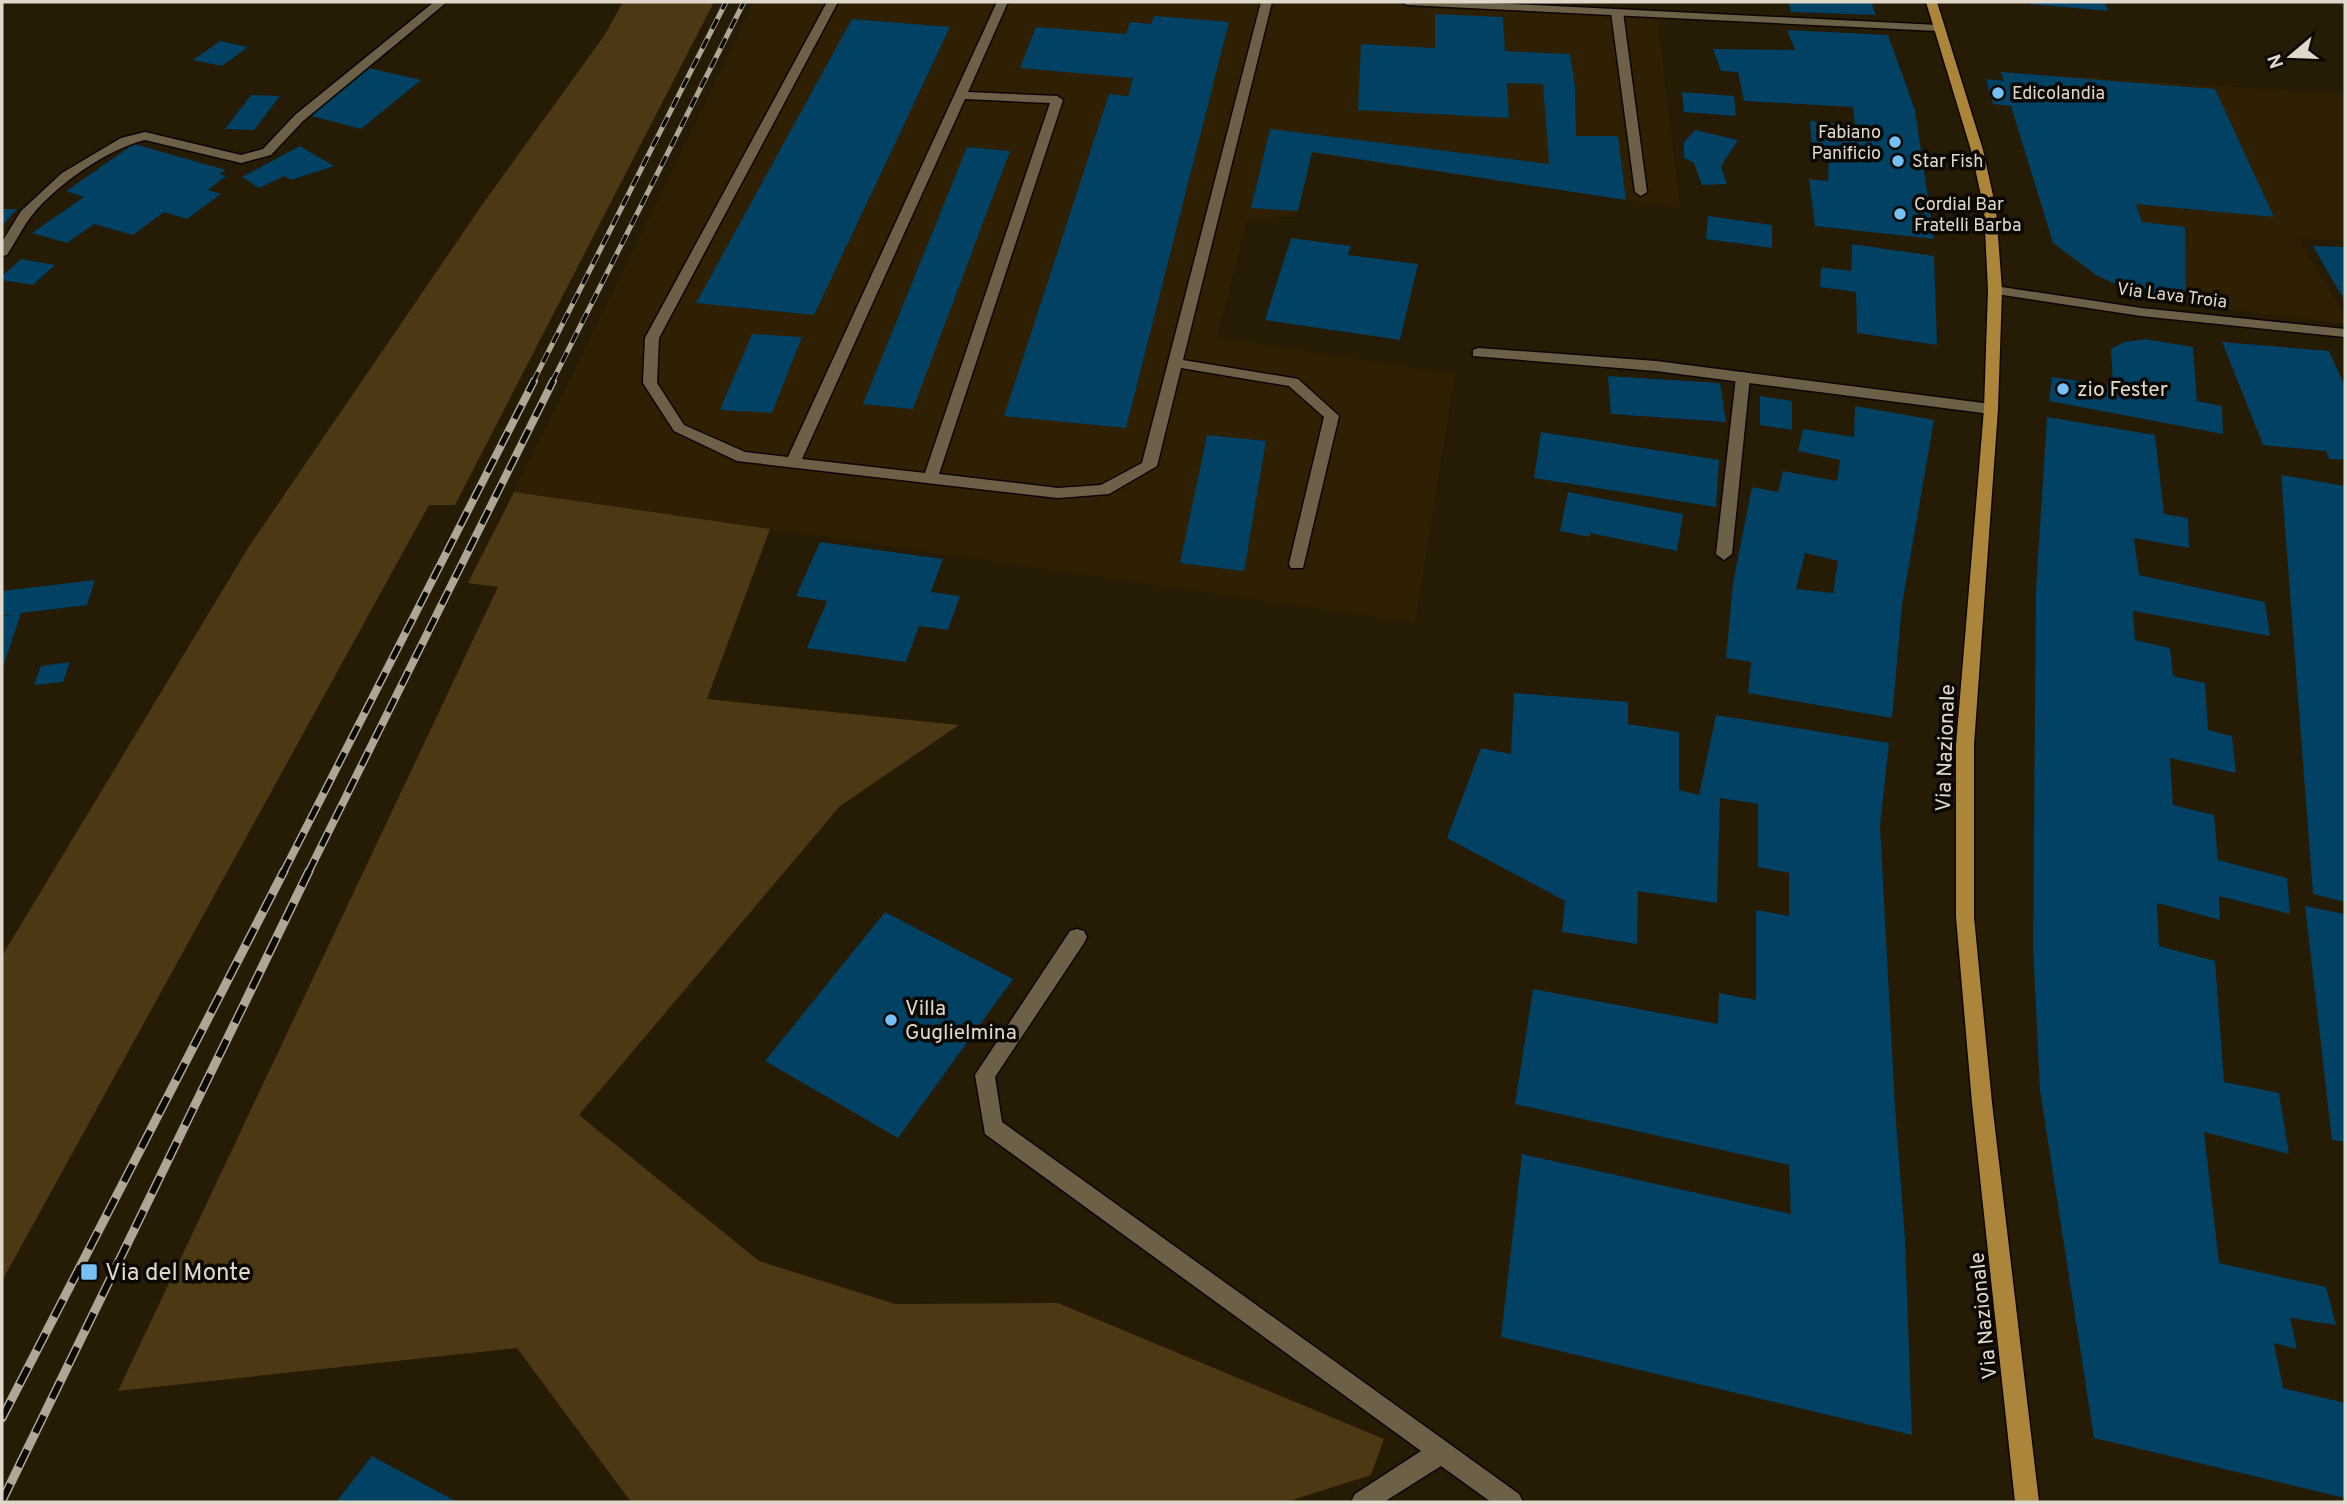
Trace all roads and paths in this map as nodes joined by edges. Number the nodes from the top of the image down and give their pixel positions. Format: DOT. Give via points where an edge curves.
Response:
graph roads {
  1 [pos="441,2"];
  2 [pos="832,2"];
  3 [pos="1003,2"];
  4 [pos="1267,2"];
  5 [pos="1408,2"];
  6 [pos="1931,2"];
  7 [pos="1617,12"];
  8 [pos="1938,28"];
  9 [pos="960,95"];
  10 [pos="1641,192"];
  11 [pos="2,251"];
  12 [pos="1995,290"];
  13 [pos="2345,333"];
  14 [pos="1478,354"];
  15 [pos="1175,363"];
  16 [pos="1743,377"];
  17 [pos="1991,410"];
  18 [pos="793,463"];
  19 [pos="930,479"];
  20 [pos="1724,554"];
  21 [pos="1297,564"];
  22 [pos="1077,937"];
  23 [pos="1441,1451"];
  24 [pos="1363,1502"];
  25 [pos="1511,1502"];
  26 [pos="2027,1502"];
  1 -- 11 [label="street" via="299,118 267,152 241,159 145,136 125,141 66,176 26,214"];
  2 -- 18 [label="street" via="652,338 650,383 678,428 742,457"];
  3 -- 9 [label="street"];
  4 -- 15 [label="street"];
  5 -- 7 [label="street"];
  6 -- 8 [label="main road, Via Nazionale"];
  7 -- 8 [label="street"];
  7 -- 10 [label="street"];
  8 -- 12 [label="main road, Via Nazionale" via="1990,209"];
  9 -- 18 [label="street"];
  9 -- 19 [label="street" via="1057,100"];
  12 -- 13 [label="street, Via Lava Troia" via="2141,312"];
  12 -- 17 [label="main road, Via Nazionale"];
  14 -- 16 [label="street"];
  15 -- 19 [label="street" via="1149,466 1104,490 1058,493"];
  15 -- 21 [label="street" via="1293,382 1332,416"];
  16 -- 17 [label="street"];
  16 -- 20 [label="street"];
  17 -- 26 [label="main road, Via Nazionale" via="1965,745 1965,917"];
  18 -- 19 [label="street"];
  22 -- 23 [label="street" via="985,1074 992,1126"];
  23 -- 24 [label="street"];
  23 -- 25 [label="street"];
}
